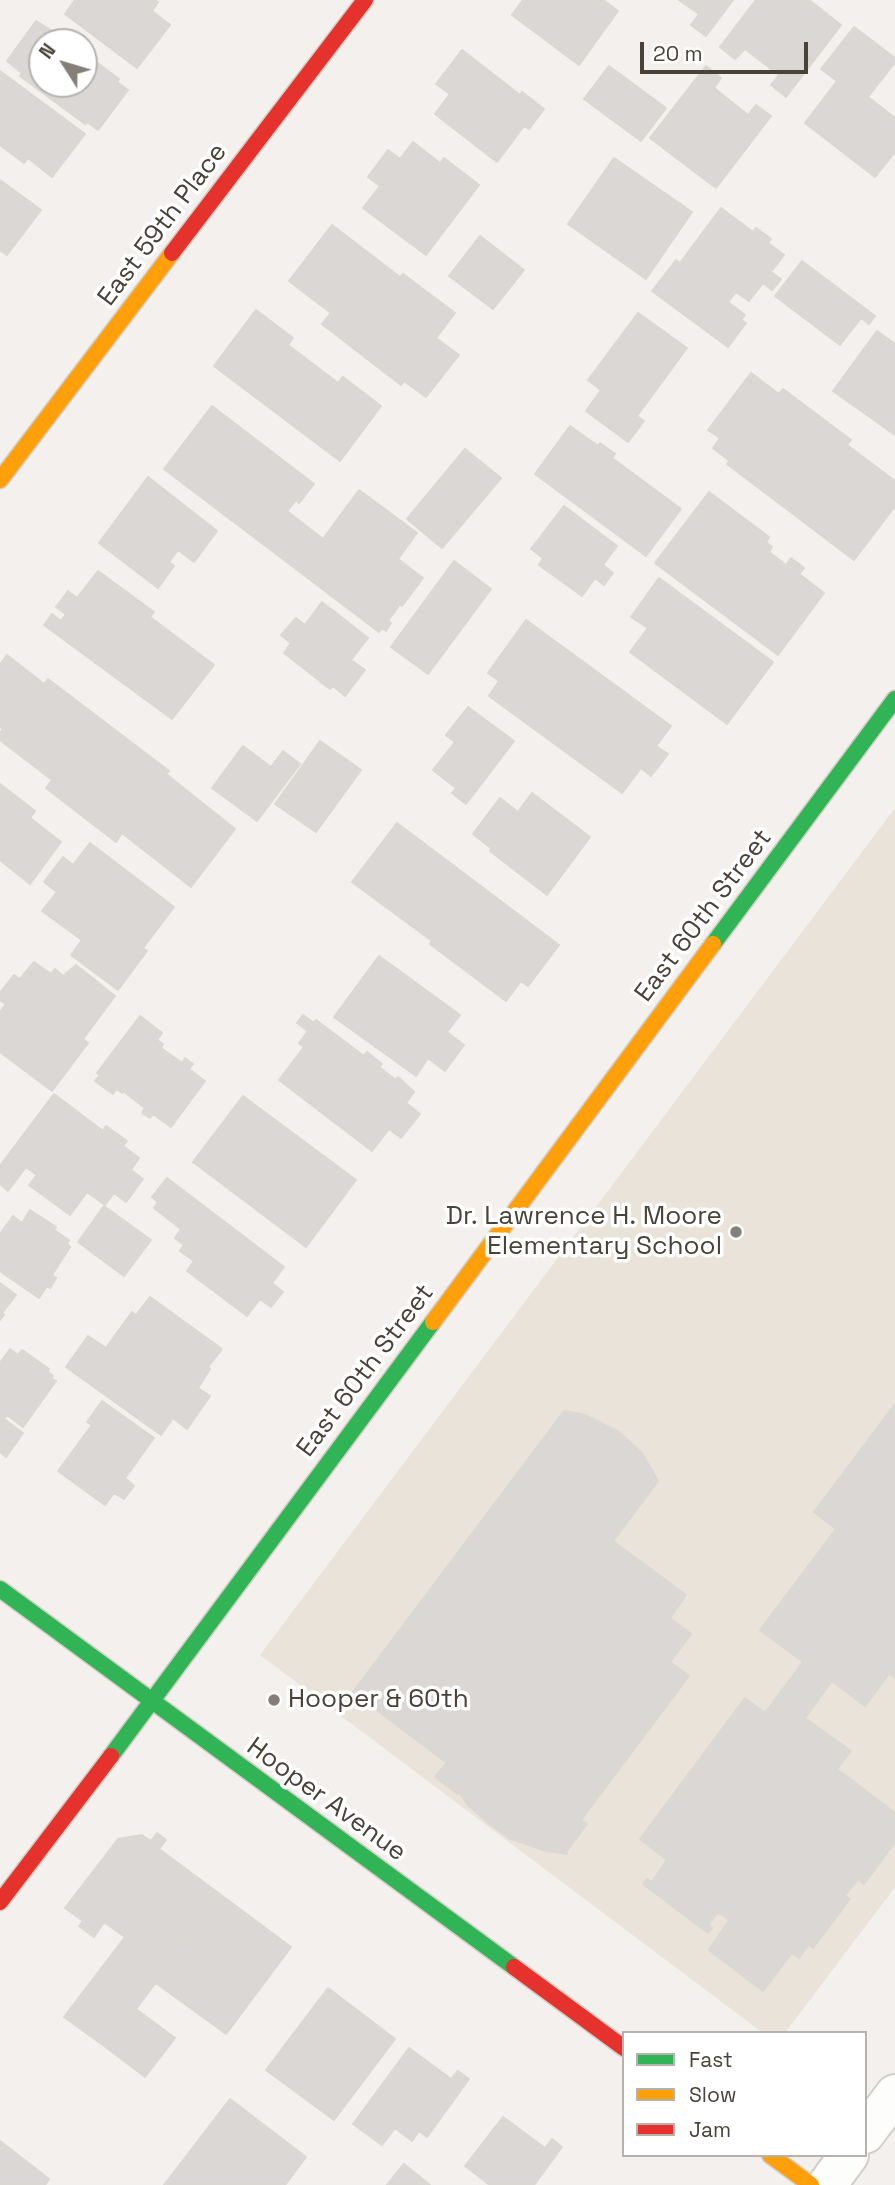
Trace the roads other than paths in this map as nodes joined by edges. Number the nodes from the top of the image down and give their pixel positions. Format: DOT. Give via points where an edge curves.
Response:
graph roads {
  1 [pos="365,0"];
  2 [pos="0,480"];
  3 [pos="895,699"];
  4 [pos="0,1589"];
  5 [pos="151,1703"];
  6 [pos="0,1902"];
  7 [pos="622,2047"];
  8 [pos="895,2094"];
  9 [pos="867,2131"];
  10 [pos="773,2157"];
  11 [pos="848,2157"];
  12 [pos="811,2185"];
  13 [pos="827,2185"];
  1 -- 2 [label="street, East 59th Place"];
  3 -- 5 [label="street, East 60th Street"];
  4 -- 5 [label="street, Hooper Avenue"];
  5 -- 6 [label="street, East 60th Street"];
  5 -- 7 [label="street, Hooper Avenue"];
  8 -- 9 [label="street"];
  10 -- 12 [label="street"];
  11 -- 13 [label="street"];
}
